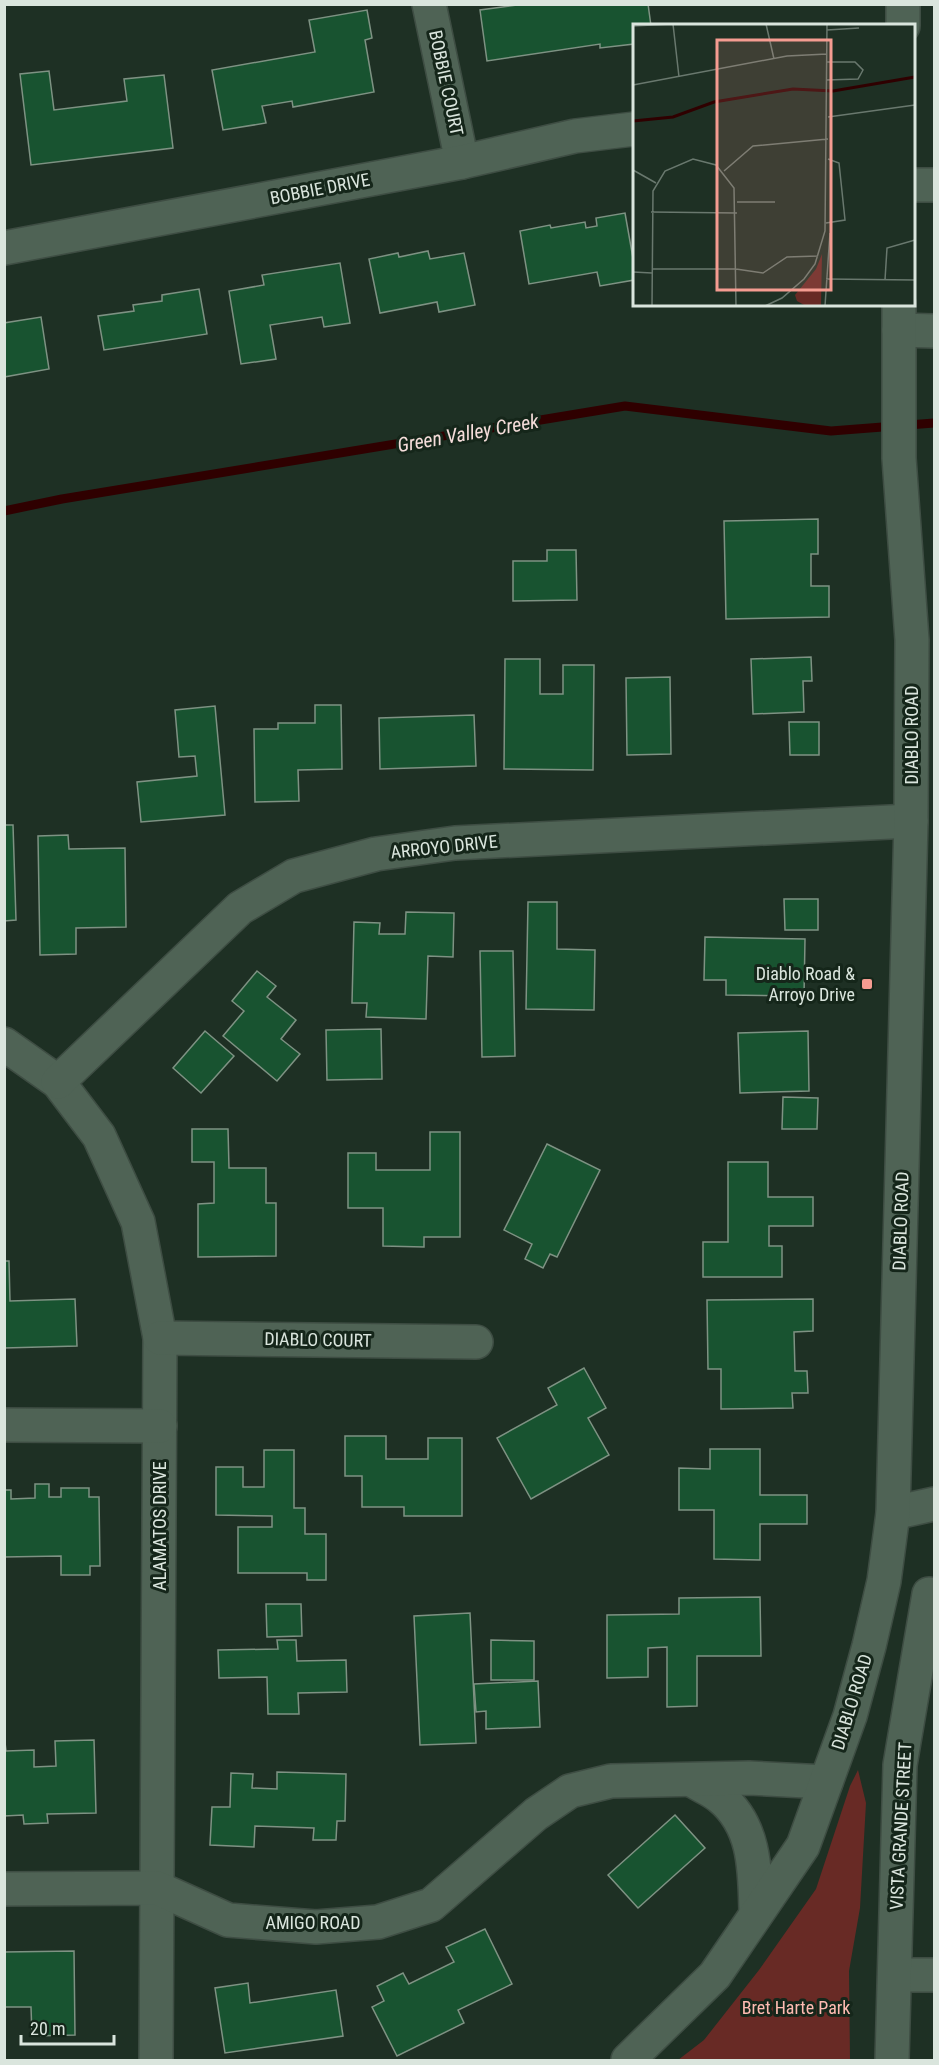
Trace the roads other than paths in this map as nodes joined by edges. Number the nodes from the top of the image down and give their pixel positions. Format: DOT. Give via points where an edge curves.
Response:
graph roads {
  1 [pos="429,4"];
  2 [pos="903,4"];
  3 [pos="903,24"];
  4 [pos="633,129"];
  5 [pos="462,162"];
  6 [pos="915,185"];
  7 [pos="934,185"];
  8 [pos="4,248"];
  9 [pos="899,317"];
  10 [pos="934,331"];
  11 [pos="923,640"];
  12 [pos="911,821"];
  13 [pos="921,987"];
  14 [pos="4,1044"];
  15 [pos="58,1082"];
  16 [pos="160,1338"];
  17 [pos="476,1342"];
  18 [pos="4,1425"];
  19 [pos="160,1426"];
  20 [pos="934,1504"];
  21 [pos="892,1513"];
  22 [pos="929,1594"];
  23 [pos="692,1780"];
  24 [pos="826,1782"];
  25 [pos="157,1888"];
  26 [pos="4,1889"];
  27 [pos="756,1914"];
  28 [pos="896,1975"];
  29 [pos="934,1976"];
  30 [pos="156,2061"];
  31 [pos="628,2061"];
  32 [pos="892,2061"];
  1 -- 5 [label="street, BOBBIE COURT"];
  2 -- 3 [label="street"];
  4 -- 5 [label="street, BOBBIE DRIVE" via="575,136"];
  5 -- 8 [label="street, BOBBIE DRIVE"];
  6 -- 7 [label="street"];
  9 -- 10 [label="street"];
  9 -- 11 [label="street, DIABLO ROAD" via="899,458"];
  11 -- 12 [label="street, DIABLO ROAD"];
  12 -- 13 [label="street, DIABLO ROAD"];
  12 -- 15 [label="street, ARROYO DRIVE" via="455,843 376,854 294,876 240,908"];
  13 -- 21 [label="street, DIABLO ROAD"];
  14 -- 15 [label="street, ALAMATOS DRIVE"];
  15 -- 16 [label="street, ALAMATOS DRIVE" via="99,1136 138,1222"];
  16 -- 17 [label="street, DIABLO COURT"];
  16 -- 19 [label="street, ALAMATOS DRIVE"];
  18 -- 19 [label="street"];
  19 -- 25 [label="street, ALAMATOS DRIVE"];
  20 -- 21 [label="street"];
  21 -- 24 [label="street, DIABLO ROAD" via="884,1581 869,1646"];
  22 -- 28 [label="street, VISTA GRANDE STREET" via="900,1764"];
  23 -- 24 [label="street, AMIGO ROAD"];
  23 -- 25 [label="street, AMIGO ROAD" via="611,1781 570,1791 536,1814 431,1905 378,1922 316,1927 228,1920"];
  23 -- 27 [label="street" via="720,1797 740,1819 755,1871"];
  24 -- 27 [label="street, DIABLO ROAD" via="802,1846"];
  25 -- 26 [label="street, AMIGO ROAD"];
  25 -- 30 [label="street, ALAMATOS DRIVE"];
  27 -- 31 [label="street, DIABLO ROAD" via="714,1974"];
  28 -- 29 [label="street"];
  28 -- 32 [label="street, VISTA GRANDE STREET"];
}
